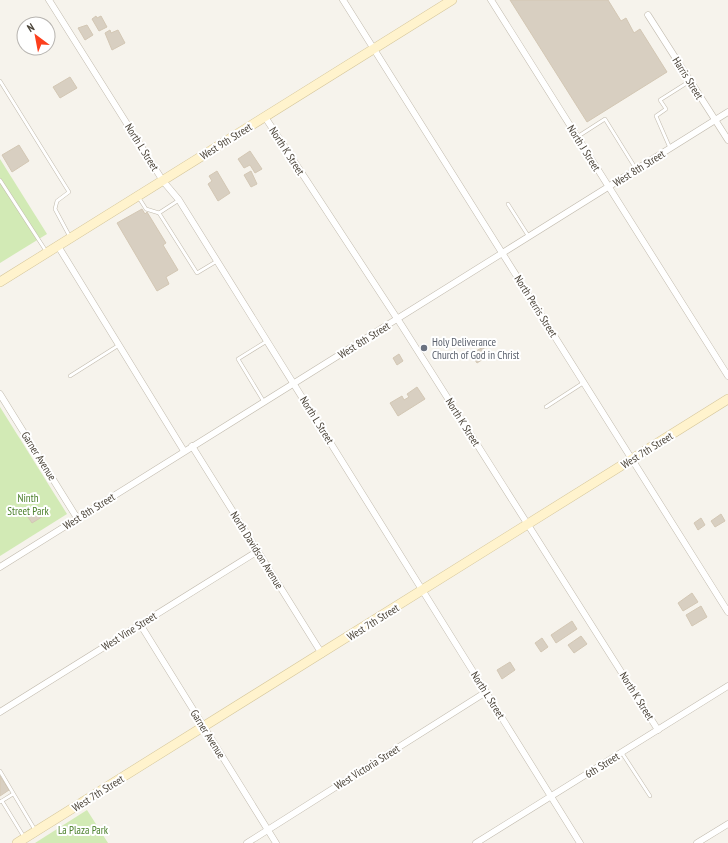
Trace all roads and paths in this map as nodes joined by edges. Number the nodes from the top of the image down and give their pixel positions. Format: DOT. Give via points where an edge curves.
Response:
graph roads {
  1 [pos="49,0"];
  2 [pos="343,0"];
  3 [pos="452,0"];
  4 [pos="490,0"];
  5 [pos="648,15"];
  6 [pos="374,49"];
  7 [pos="0,81"];
  8 [pos="690,81"];
  9 [pos="728,112"];
  10 [pos="265,117"];
  11 [pos="715,120"];
  12 [pos="577,137"];
  13 [pos="728,140"];
  14 [pos="670,148"];
  15 [pos="636,169"];
  16 [pos="0,180"];
  17 [pos="163,181"];
  18 [pos="608,187"];
  19 [pos="138,196"];
  20 [pos="179,200"];
  21 [pos="508,204"];
  22 [pos="159,213"];
  23 [pos="529,237"];
  24 [pos="71,238"];
  25 [pos="58,246"];
  26 [pos="47,253"];
  27 [pos="502,253"];
  28 [pos="218,261"];
  29 [pos="0,282"];
  30 [pos="398,319"];
  31 [pos="267,341"];
  32 [pos="119,346"];
  33 [pos="70,376"];
  34 [pos="728,376"];
  35 [pos="584,383"];
  36 [pos="294,384"];
  37 [pos="0,394"];
  38 [pos="728,399"];
  39 [pos="264,402"];
  40 [pos="546,407"];
  41 [pos="192,446"];
  42 [pos="184,451"];
  43 [pos="632,459"];
  44 [pos="77,518"];
  45 [pos="528,525"];
  46 [pos="258,551"];
  47 [pos="0,567"];
  48 [pos="423,590"];
  49 [pos="728,612"];
  50 [pos="140,624"];
  51 [pos="322,654"];
  52 [pos="728,686"];
  53 [pos="486,692"];
  54 [pos="0,712"];
  55 [pos="204,727"];
  56 [pos="658,730"];
  57 [pos="622,753"];
  58 [pos="0,772"];
  59 [pos="13,794"];
  60 [pos="650,796"];
  61 [pos="552,797"];
  62 [pos="1,801"];
  63 [pos="728,824"];
  64 [pos="268,830"];
  65 [pos="36,831"];
  66 [pos="21,841"];
  67 [pos="247,843"];
  68 [pos="276,843"];
  69 [pos="476,843"];
  70 [pos="580,843"];
  71 [pos="697,843"];
  1 -- 17 [label="street, North L Street"];
  2 -- 6 [label="street, North Perris Street"];
  3 -- 6 [label="street, West 9th Street"];
  4 -- 12 [label="street, North J Street"];
  5 -- 8 [label="street, Harris Street"];
  6 -- 10 [label="street, West 9th Street"];
  6 -- 27 [label="street, North Perris Street"];
  7 -- 24 [label="lane" via="69,192 58,201 55,209"];
  8 -- 11 [label="street, Harris Street"];
  8 -- 14 [label="lane" via="660,100 666,110 656,116"];
  9 -- 11 [label="street, West 8th Street"];
  10 -- 17 [label="street, West 9th Street"];
  10 -- 30 [label="street, North K Street"];
  11 -- 13 [label="street, Harris Street"];
  11 -- 14 [label="street, West 8th Street"];
  12 -- 15 [label="lane" via="605,119"];
  12 -- 18 [label="street, North J Street"];
  14 -- 15 [label="street, West 8th Street"];
  15 -- 18 [label="street, West 8th Street"];
  16 -- 26 [label="lane"];
  17 -- 19 [label="street, West 9th Street"];
  17 -- 20 [label="street, North L Street"];
  18 -- 23 [label="street, West 8th Street"];
  18 -- 34 [label="street, North J Street"];
  19 -- 22 [label="lane" via="146,209"];
  19 -- 24 [label="street, West 9th Street"];
  20 -- 22 [label="lane"];
  20 -- 28 [label="street, North L Street"];
  21 -- 23 [label="lane"];
  22 -- 28 [label="lane" via="197,273"];
  23 -- 27 [label="street, West 8th Street"];
  24 -- 25 [label="street, West 9th Street"];
  25 -- 26 [label="street, West 9th Street"];
  25 -- 32 [label="street"];
  26 -- 29 [label="street, West 9th Street"];
  27 -- 30 [label="street, West 8th Street"];
  27 -- 35 [label="street, North Perris Street"];
  28 -- 31 [label="street, North L Street"];
  30 -- 36 [label="street, West 8th Street"];
  30 -- 45 [label="street, North K Street"];
  31 -- 36 [label="street, North L Street"];
  31 -- 39 [label="lane" via="238,359"];
  32 -- 33 [label="lane"];
  32 -- 42 [label="street"];
  35 -- 40 [label="lane"];
  35 -- 43 [label="street, North Perris Street"];
  36 -- 39 [label="street, West 8th Street"];
  36 -- 48 [label="street, North L Street"];
  37 -- 44 [label="street, Garner Avenue"];
  38 -- 43 [label="street, West 7th Street"];
  39 -- 41 [label="street, West 8th Street"];
  41 -- 42 [label="street, West 8th Street"];
  41 -- 46 [label="street, North Davidson Avenue"];
  42 -- 44 [label="street, West 8th Street"];
  43 -- 45 [label="street, West 7th Street"];
  43 -- 49 [label="street, North Perris Street"];
  44 -- 47 [label="street, West 8th Street"];
  45 -- 48 [label="street, West 7th Street"];
  45 -- 56 [label="street, North K Street"];
  46 -- 50 [label="street, West Vine Street"];
  46 -- 51 [label="street, North Davidson Avenue"];
  48 -- 51 [label="street, West 7th Street"];
  48 -- 53 [label="street, North L Street"];
  50 -- 54 [label="street, West Vine Street"];
  50 -- 55 [label="street, Garner Avenue"];
  51 -- 55 [label="street, West 7th Street"];
  52 -- 56 [label="street, 6th Street"];
  53 -- 61 [label="street, North L Street"];
  53 -- 64 [label="street, West Victoria Street"];
  55 -- 64 [label="street, Garner Avenue"];
  55 -- 65 [label="street, West 7th Street"];
  56 -- 57 [label="street, 6th Street"];
  57 -- 60 [label="lane"];
  57 -- 61 [label="street, 6th Street"];
  58 -- 59 [label="lane"];
  59 -- 62 [label="lane"];
  59 -- 65 [label="lane"];
  61 -- 69 [label="street, 6th Street"];
  61 -- 70 [label="street, North L Street"];
  62 -- 66 [label="lane"];
  63 -- 71 [label="street"];
  64 -- 67 [label="street, West Victoria Street"];
  64 -- 68 [label="street, Garner Avenue"];
  65 -- 66 [label="street, West 7th Street"];
}
